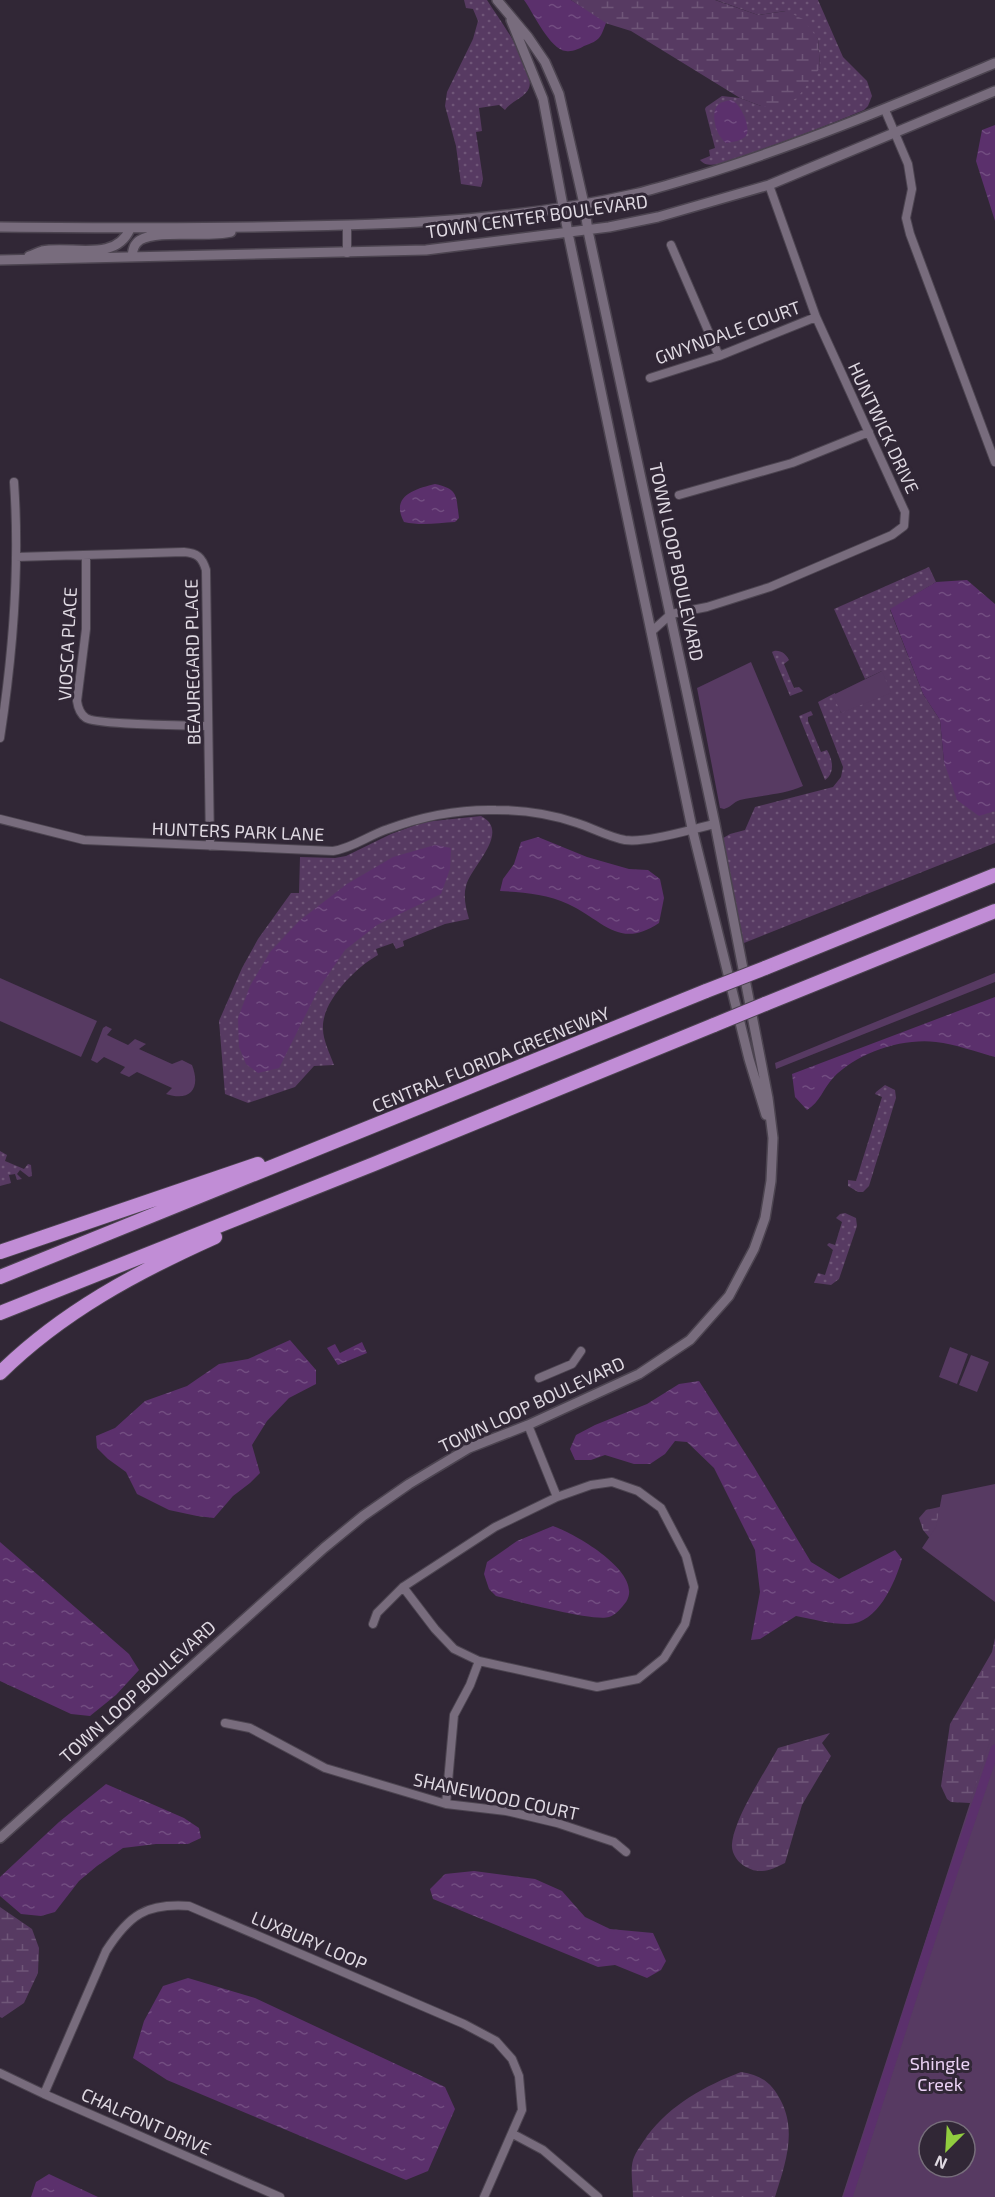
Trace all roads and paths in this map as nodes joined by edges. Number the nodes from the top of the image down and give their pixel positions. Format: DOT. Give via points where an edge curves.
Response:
graph roads {
  1 [pos="497,0"];
  2 [pos="506,8"];
  3 [pos="995,63"];
  4 [pos="995,92"];
  5 [pos="885,110"];
  6 [pos="896,133"];
  7 [pos="769,185"];
  8 [pos="584,204"];
  9 [pos="564,208"];
  10 [pos="347,225"];
  11 [pos="0,227"];
  12 [pos="244,228"];
  13 [pos="130,229"];
  14 [pos="588,231"];
  15 [pos="568,233"];
  16 [pos="671,245"];
  17 [pos="347,253"];
  18 [pos="132,256"];
  19 [pos="24,258"];
  20 [pos="0,260"];
  21 [pos="816,317"];
  22 [pos="719,356"];
  23 [pos="650,378"];
  24 [pos="869,432"];
  25 [pos="995,462"];
  26 [pos="14,482"];
  27 [pos="679,495"];
  28 [pos="86,555"];
  29 [pos="16,556"];
  30 [pos="671,614"];
  31 [pos="651,632"];
  32 [pos="208,726"];
  33 [pos="0,738"];
  34 [pos="0,819"];
  35 [pos="715,824"];
  36 [pos="692,828"];
  37 [pos="210,846"];
  38 [pos="995,875"];
  39 [pos="995,911"];
  40 [pos="361,1132"];
  41 [pos="772,1138"];
  42 [pos="374,1164"];
  43 [pos="0,1252"];
  44 [pos="0,1277"];
  45 [pos="0,1313"];
  46 [pos="581,1351"];
  47 [pos="0,1373"];
  48 [pos="539,1378"];
  49 [pos="528,1425"];
  50 [pos="557,1497"];
  51 [pos="403,1587"];
  52 [pos="373,1624"];
  53 [pos="479,1661"];
  54 [pos="225,1723"];
  55 [pos="446,1804"];
  56 [pos="0,1838"];
  57 [pos="626,1852"];
  58 [pos="0,2073"];
  59 [pos="44,2094"];
  60 [pos="513,2134"];
  61 [pos="280,2197"];
  62 [pos="484,2197"];
  63 [pos="598,2197"];
  1 -- 2 [label="street, TOWN LOOP BOULEVARD"];
  2 -- 8 [label="street, TOWN LOOP BOULEVARD" via="545,62 559,94"];
  2 -- 9 [label="street, TOWN LOOP BOULEVARD" via="543,99"];
  3 -- 5 [label="street, TOWN CENTER BOULEVARD"];
  4 -- 6 [label="street, TOWN CENTER BOULEVARD"];
  5 -- 6 [label="street"];
  5 -- 8 [label="street, TOWN CENTER BOULEVARD" via="742,162 637,194"];
  6 -- 7 [label="street, TOWN CENTER BOULEVARD"];
  6 -- 25 [label="street" via="908,164 912,189 906,218 910,234"];
  7 -- 14 [label="street, TOWN CENTER BOULEVARD" via="658,217"];
  7 -- 21 [label="street, HUNTWICK DRIVE"];
  8 -- 9 [label="street, TOWN CENTER BOULEVARD"];
  8 -- 14 [label="street, TOWN LOOP BOULEVARD"];
  9 -- 10 [label="street, TOWN CENTER BOULEVARD" via="448,221"];
  9 -- 15 [label="street, TOWN LOOP BOULEVARD"];
  10 -- 12 [label="street, TOWN CENTER BOULEVARD"];
  10 -- 17 [label="street"];
  11 -- 13 [label="street, TOWN CENTER BOULEVARD"];
  12 -- 13 [label="street, TOWN CENTER BOULEVARD"];
  12 -- 18 [label="street, TOWN CENTER BOULEVARD" via="219,235 141,239"];
  13 -- 19 [label="street, TOWN CENTER BOULEVARD" via="126,238 110,248 42,251"];
  14 -- 15 [label="street, TOWN CENTER BOULEVARD"];
  14 -- 30 [label="street, TOWN LOOP BOULEVARD"];
  15 -- 17 [label="street, TOWN CENTER BOULEVARD" via="426,250"];
  15 -- 31 [label="street, TOWN LOOP BOULEVARD"];
  16 -- 22 [label="street"];
  17 -- 18 [label="street, TOWN CENTER BOULEVARD"];
  18 -- 19 [label="street, TOWN CENTER BOULEVARD"];
  19 -- 20 [label="street, TOWN CENTER BOULEVARD"];
  21 -- 22 [label="street, GWYNDALE COURT"];
  21 -- 24 [label="street, HUNTWICK DRIVE"];
  22 -- 23 [label="street, GWYNDALE COURT"];
  24 -- 27 [label="street" via="792,463"];
  24 -- 30 [label="street, HUNTWICK DRIVE" via="905,512 904,526 892,535 770,587"];
  26 -- 29 [label="street"];
  28 -- 29 [label="street, BEAUREGARD PLACE"];
  28 -- 32 [label="street, BEAUREGARD PLACE" via="184,552 203,560"];
  28 -- 32 [label="street, VIOSCA PLACE" via="86,629 79,710 84,717 102,722"];
  29 -- 33 [label="street"];
  30 -- 31 [label="street"];
  30 -- 35 [label="street, TOWN LOOP BOULEVARD"];
  31 -- 36 [label="street, TOWN LOOP BOULEVARD"];
  32 -- 37 [label="street, BEAUREGARD PLACE"];
  34 -- 37 [label="street, HUNTERS PARK LANE" via="84,840"];
  35 -- 36 [label="street, HUNTERS PARK LANE"];
  35 -- 41 [label="street, TOWN LOOP BOULEVARD" via="768,1098"];
  36 -- 37 [label="street, HUNTERS PARK LANE" via="627,840 540,813 483,810 423,818 333,851"];
  36 -- 41 [label="street, TOWN LOOP BOULEVARD"];
  38 -- 40 [label="highway, CENTRAL FLORIDA GREENEWAY, bridge"];
  39 -- 42 [label="highway, bridge"];
  40 -- 43 [label="highway"];
  40 -- 44 [label="highway, CENTRAL FLORIDA GREENEWAY"];
  41 -- 49 [label="street, TOWN LOOP BOULEVARD" via="765,1218 754,1249 729,1296 712,1317 690,1340 647,1369"];
  42 -- 45 [label="highway"];
  42 -- 47 [label="highway" via="150,1267 73,1313"];
  46 -- 48 [label="street" via="572,1364"];
  49 -- 50 [label="street"];
  49 -- 56 [label="street, TOWN LOOP BOULEVARD" via="469,1448 363,1516"];
  50 -- 51 [label="street" via="495,1527"];
  50 -- 53 [label="street" via="612,1482 638,1491 661,1508 686,1556 694,1587 686,1624 664,1658 638,1678 597,1687"];
  51 -- 52 [label="street" via="378,1613"];
  51 -- 53 [label="street" via="454,1649"];
  53 -- 55 [label="street" via="454,1714"];
  54 -- 55 [label="street, SHANEWOOD COURT" via="250,1728 325,1768"];
  55 -- 57 [label="street, SHANEWOOD COURT" via="506,1811 557,1823 614,1842"];
  58 -- 59 [label="street, CHALFONT DRIVE"];
  59 -- 60 [label="street, LUXBURY LOOP" via="106,1951 120,1929 135,1916 154,1908 189,1906 496,2041 512,2059 519,2076 522,2110"];
  59 -- 61 [label="street, CHALFONT DRIVE"];
  60 -- 62 [label="street, LUXBURY LOOP"];
  60 -- 63 [label="street" via="543,2150"];
}
